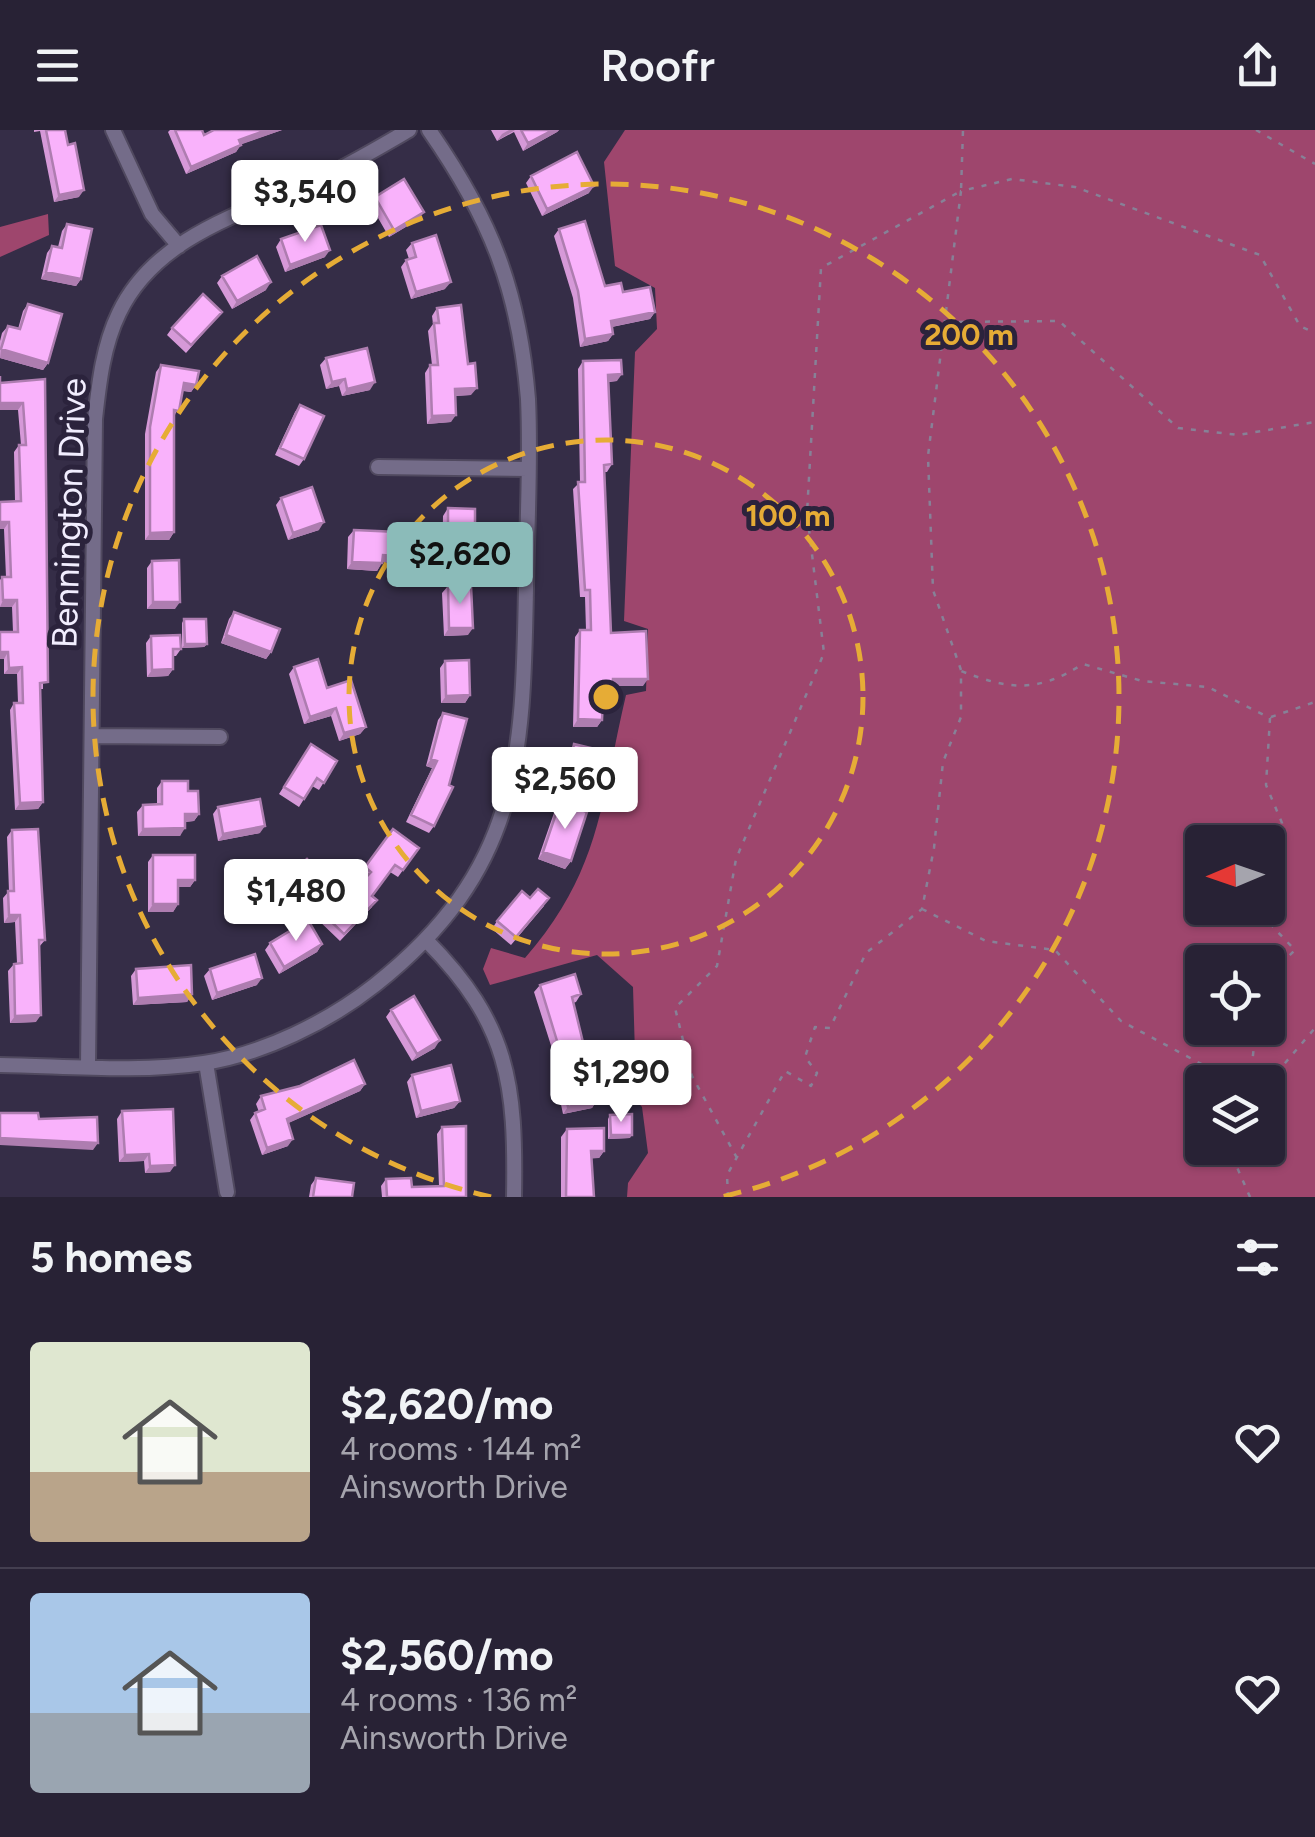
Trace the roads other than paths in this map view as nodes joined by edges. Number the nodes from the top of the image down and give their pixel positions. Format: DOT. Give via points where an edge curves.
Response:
graph roads {
  1 [pos="113,130"];
  2 [pos="408,130"];
  3 [pos="430,130"];
  4 [pos="179,246"];
  5 [pos="378,467"];
  6 [pos="528,469"];
  7 [pos="94,736"];
  8 [pos="220,737"];
  9 [pos="427,941"];
  10 [pos="206,1063"];
  11 [pos="0,1066"];
  12 [pos="88,1066"];
  13 [pos="227,1192"];
  14 [pos="514,1197"];
  1 -- 4 [label="street" via="152,214"];
  2 -- 4 [label="street, Bennington Drive" via="316,181 212,223"];
  3 -- 6 [label="street" via="495,239 515,307 528,399"];
  4 -- 7 [label="street, Bennington Drive" via="149,272 120,312 101,368 95,418"];
  5 -- 6 [label="street"];
  6 -- 9 [label="street" via="517,766 480,867"];
  7 -- 8 [label="street"];
  7 -- 12 [label="street, Bennington Drive"];
  9 -- 10 [label="street" via="356,1000 304,1030"];
  9 -- 14 [label="street" via="489,1019 504,1055"];
  10 -- 12 [label="street"];
  10 -- 13 [label="street"];
  11 -- 12 [label="street"];
}
